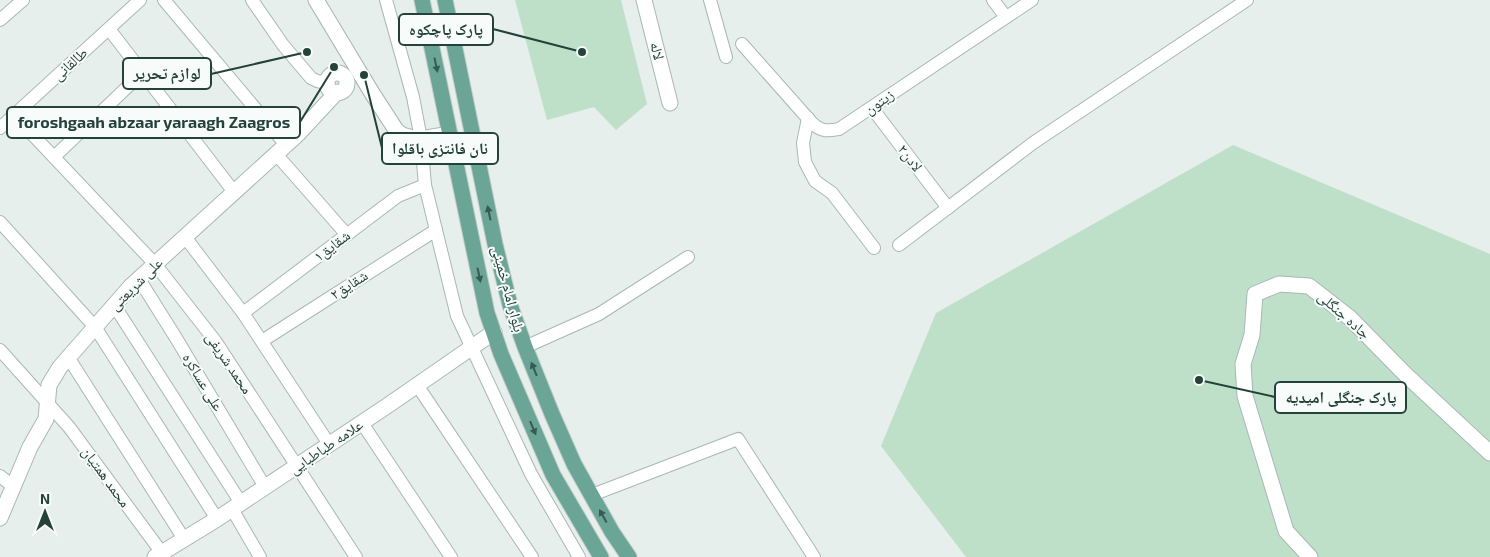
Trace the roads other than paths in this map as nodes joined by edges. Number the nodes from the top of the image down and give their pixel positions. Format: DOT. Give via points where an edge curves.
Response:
graph roads {
  1 [pos="23,0"];
  2 [pos="140,0"];
  3 [pos="164,0"];
  4 [pos="252,0"];
  5 [pos="316,0"];
  6 [pos="386,0"];
  7 [pos="422,0"];
  8 [pos="445,0"];
  9 [pos="644,0"];
  10 [pos="710,0"];
  11 [pos="993,0"];
  12 [pos="1032,0"];
  13 [pos="1247,0"];
  14 [pos="1006,17"];
  15 [pos="0,20"];
  16 [pos="109,29"];
  17 [pos="742,44"];
  18 [pos="346,50"];
  19 [pos="726,57"];
  20 [pos="142,73"];
  21 [pos="338,84"];
  22 [pos="372,93"];
  23 [pos="670,102"];
  24 [pos="872,108"];
  25 [pos="14,115"];
  26 [pos="808,118"];
  27 [pos="0,128"];
  28 [pos="472,130"];
  29 [pos="450,134"];
  30 [pos="421,139"];
  31 [pos="281,150"];
  32 [pos="54,157"];
  33 [pos="425,185"];
  34 [pos="234,192"];
  35 [pos="948,208"];
  36 [pos="0,222"];
  37 [pos="436,230"];
  38 [pos="347,235"];
  39 [pos="185,237"];
  40 [pos="899,245"];
  41 [pos="874,248"];
  42 [pos="688,257"];
  43 [pos="155,264"];
  44 [pos="139,279"];
  45 [pos="114,305"];
  46 [pos="243,313"];
  47 [pos="94,327"];
  48 [pos="494,332"];
  49 [pos="262,341"];
  50 [pos="472,346"];
  51 [pos="525,347"];
  52 [pos="0,350"];
  53 [pos="68,357"];
  54 [pos="417,385"];
  55 [pos="48,403"];
  56 [pos="362,423"];
  57 [pos="329,444"];
  58 [pos="1490,453"];
  59 [pos="297,465"];
  60 [pos="0,476"];
  61 [pos="14,487"];
  62 [pos="265,487"];
  63 [pos="592,495"];
  64 [pos="236,506"];
  65 [pos="0,518"];
  66 [pos="217,519"];
  67 [pos="184,539"];
  68 [pos="159,556"];
  69 [pos="260,557"];
  70 [pos="356,557"];
  71 [pos="451,557"];
  72 [pos="532,557"];
  73 [pos="579,557"];
  74 [pos="601,557"];
  75 [pos="629,557"];
  76 [pos="814,557"];
  77 [pos="1310,557"];
  1 -- 15 [label="street"];
  2 -- 16 [label="street, طالقانی"];
  3 -- 31 [label="street"];
  4 -- 21 [label="street" via="311,78"];
  5 -- 18 [label="street"];
  6 -- 30 [label="street"];
  7 -- 29 [label="main road, بلوار امام خمینی, one-way"];
  8 -- 28 [label="main road, بلوار امام خمینی"];
  9 -- 23 [label="street, لاله"];
  10 -- 19 [label="street"];
  11 -- 14 [label="street"];
  12 -- 14 [label="street, زیتون"];
  13 -- 35 [label="street" via="1033,143"];
  14 -- 24 [label="street, زیتون"];
  16 -- 20 [label="street"];
  16 -- 25 [label="street, طالقانی"];
  17 -- 26 [label="street, زیتون"];
  18 -- 21 [label="street"];
  18 -- 22 [label="street"];
  20 -- 32 [label="street"];
  20 -- 34 [label="street"];
  21 -- 22 [label="street"];
  21 -- 31 [label="street, علی شریعتی"];
  22 -- 30 [label="street" via="396,130"];
  24 -- 26 [label="street, زیتون" via="839,129 829,131 819,129"];
  24 -- 35 [label="street, لادن۲"];
  25 -- 27 [label="street, طالقانی"];
  25 -- 32 [label="street, محمد شریفی"];
  26 -- 41 [label="street" via="803,143 805,162 815,181 832,193"];
  28 -- 29 [label="main road"];
  51 -- 28 [label="main road, بلوار امام خمینی, one-way" via="501,269"];
  29 -- 30 [label="street"];
  29 -- 48 [label="main road, بلوار امام خمینی, one-way" via="478,274"];
  30 -- 33 [label="street"];
  31 -- 34 [label="street, علی شریعتی"];
  31 -- 38 [label="street"];
  32 -- 43 [label="street, محمد شریفی"];
  33 -- 37 [label="street"];
  33 -- 38 [label="street, شقایق۱" via="398,196"];
  34 -- 39 [label="street, علی شریعتی"];
  35 -- 40 [label="street"];
  36 -- 47 [label="street"];
  37 -- 49 [label="street, شقایق۲"];
  37 -- 50 [label="street" via="457,316"];
  38 -- 46 [label="street, شقایق۱"];
  39 -- 43 [label="street, علی شریعتی"];
  39 -- 46 [label="street"];
  42 -- 51 [label="street" via="599,314"];
  43 -- 44 [label="street, علی شریعتی"];
  43 -- 59 [label="street, محمد شریفی" via="216,342"];
  44 -- 45 [label="street, علی شریعتی"];
  44 -- 62 [label="street, علی عساکره"];
  45 -- 47 [label="street, علی شریعتی"];
  45 -- 64 [label="street"];
  46 -- 49 [label="street"];
  47 -- 53 [label="street, علی شریعتی"];
  47 -- 66 [label="street"];
  48 -- 50 [label="street, علامه طباطبایی"];
  48 -- 74 [label="main road, بلوار امام خمینی, one-way" via="553,475"];
  49 -- 57 [label="street"];
  50 -- 54 [label="street, علامه طباطبایی"];
  50 -- 73 [label="street" via="532,474"];
  63 -- 51 [label="main road, بلوار امام خمینی, one-way" via="574,464"];
  52 -- 55 [label="street, محمد همتیان"];
  53 -- 55 [label="street, علی شریعتی" via="49,385"];
  53 -- 67 [label="street"];
  54 -- 56 [label="street, علامه طباطبایی"];
  54 -- 72 [label="street"];
  55 -- 61 [label="street, علی شریعتی" via="46,419 30,447"];
  55 -- 68 [label="street, محمد همتیان" via="69,427"];
  56 -- 57 [label="street, علامه طباطبایی"];
  56 -- 71 [label="street"];
  57 -- 59 [label="street, علامه طباطبایی"];
  58 -- 77 [label="street, جاده جنگلی" via="1350,318 1310,286 1279,284 1256,294 1252,335 1243,364 1245,396 1286,532"];
  59 -- 62 [label="street, علامه طباطبایی"];
  59 -- 70 [label="street, محمد شریفی"];
  60 -- 61 [label="street"];
  61 -- 65 [label="street, علی شریعتی"];
  62 -- 64 [label="street, علامه طباطبایی"];
  75 -- 63 [label="main road, بلوار امام خمینی, one-way"];
  63 -- 76 [label="street" via="738,439"];
  64 -- 66 [label="street, علامه طباطبایی"];
  64 -- 69 [label="street"];
  66 -- 67 [label="street, علامه طباطبایی"];
  67 -- 68 [label="street, علامه طباطبایی"];
}
